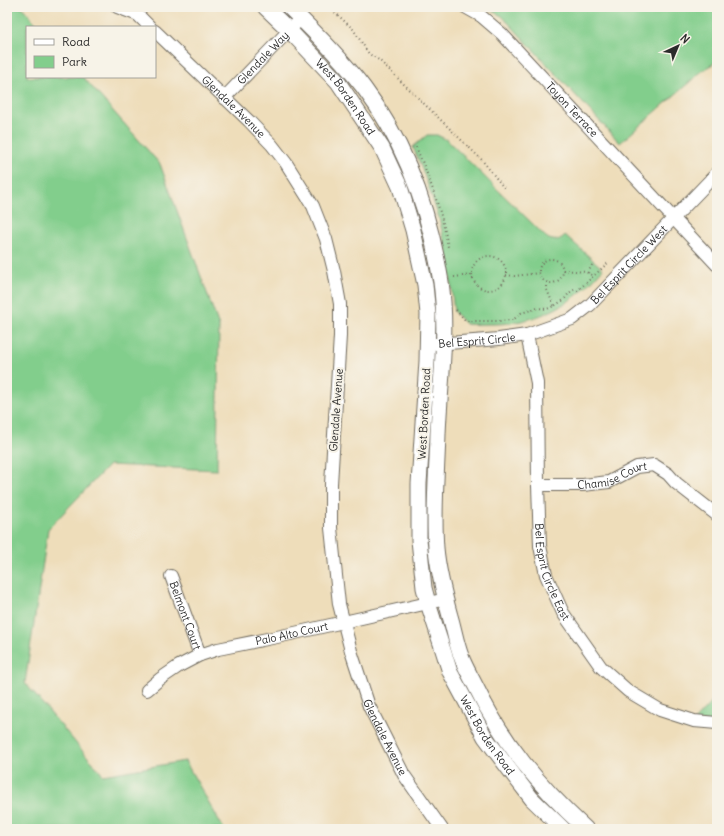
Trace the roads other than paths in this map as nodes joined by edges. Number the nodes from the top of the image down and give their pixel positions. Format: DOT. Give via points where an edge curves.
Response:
graph roads {
  1 [pos="117,7"];
  2 [pos="265,7"];
  3 [pos="289,7"];
  4 [pos="465,7"];
  5 [pos="301,18"];
  6 [pos="149,26"];
  7 [pos="290,30"];
  8 [pos="156,32"];
  9 [pos="224,98"];
  10 [pos="717,173"];
  11 [pos="674,218"];
  12 [pos="717,265"];
  13 [pos="527,335"];
  14 [pos="427,344"];
  15 [pos="444,344"];
  16 [pos="538,485"];
  17 [pos="717,515"];
  18 [pos="171,576"];
  19 [pos="446,599"];
  20 [pos="428,603"];
  21 [pos="343,622"];
  22 [pos="200,655"];
  23 [pos="146,690"];
  24 [pos="717,723"];
  25 [pos="442,829"];
  26 [pos="563,829"];
  27 [pos="586,829"];
  1 -- 6 [label="street" via="138,15"];
  2 -- 7 [label="main road, West Borden Road"];
  3 -- 5 [label="main road, West Borden Road"];
  4 -- 11 [label="street, Toyon Terrace" via="481,16 502,34"];
  5 -- 7 [label="street, Glendale Way"];
  5 -- 15 [label="main road, West Borden Road" via="366,90 403,154 417,186 436,258 442,297"];
  7 -- 9 [label="street, Glendale Way"];
  7 -- 14 [label="main road, West Borden Road" via="338,82 382,148 400,187 425,285 428,314"];
  8 -- 9 [label="street, Glendale Avenue"];
  9 -- 21 [label="street, Glendale Avenue" via="272,145 286,163 313,206 326,239 334,271 340,304 340,336 331,484 331,528"];
  10 -- 11 [label="street, Bel Esprit Circle West"];
  11 -- 12 [label="street, Toyon Terrace"];
  11 -- 13 [label="street, Bel Esprit Circle West" via="590,305 572,319"];
  13 -- 15 [label="street, Bel Esprit Circle"];
  13 -- 16 [label="street, Bel Esprit Circle East" via="537,383"];
  14 -- 15 [label="street, Bel Esprit Circle"];
  14 -- 20 [label="main road, West Borden Road" via="419,484 419,540"];
  15 -- 19 [label="main road, West Borden Road" via="435,527"];
  16 -- 17 [label="street, Chamise Court" via="609,482 637,467 654,465"];
  16 -- 24 [label="street, Bel Esprit Circle East" via="540,546 546,575 563,613 601,667 628,692 660,710 694,721"];
  18 -- 22 [label="street, Belmont Court"];
  19 -- 20 [label="street, Palo Alto Court"];
  19 -- 27 [label="main road, West Borden Road" via="461,657 498,728 545,790"];
  20 -- 21 [label="street, Palo Alto Court"];
  20 -- 26 [label="main road, West Borden Road" via="450,672 484,736 532,799"];
  21 -- 22 [label="street, Palo Alto Court"];
  21 -- 25 [label="street, Glendale Avenue" via="369,706 404,775"];
  22 -- 23 [label="street, Palo Alto Court" via="179,666"];
}
